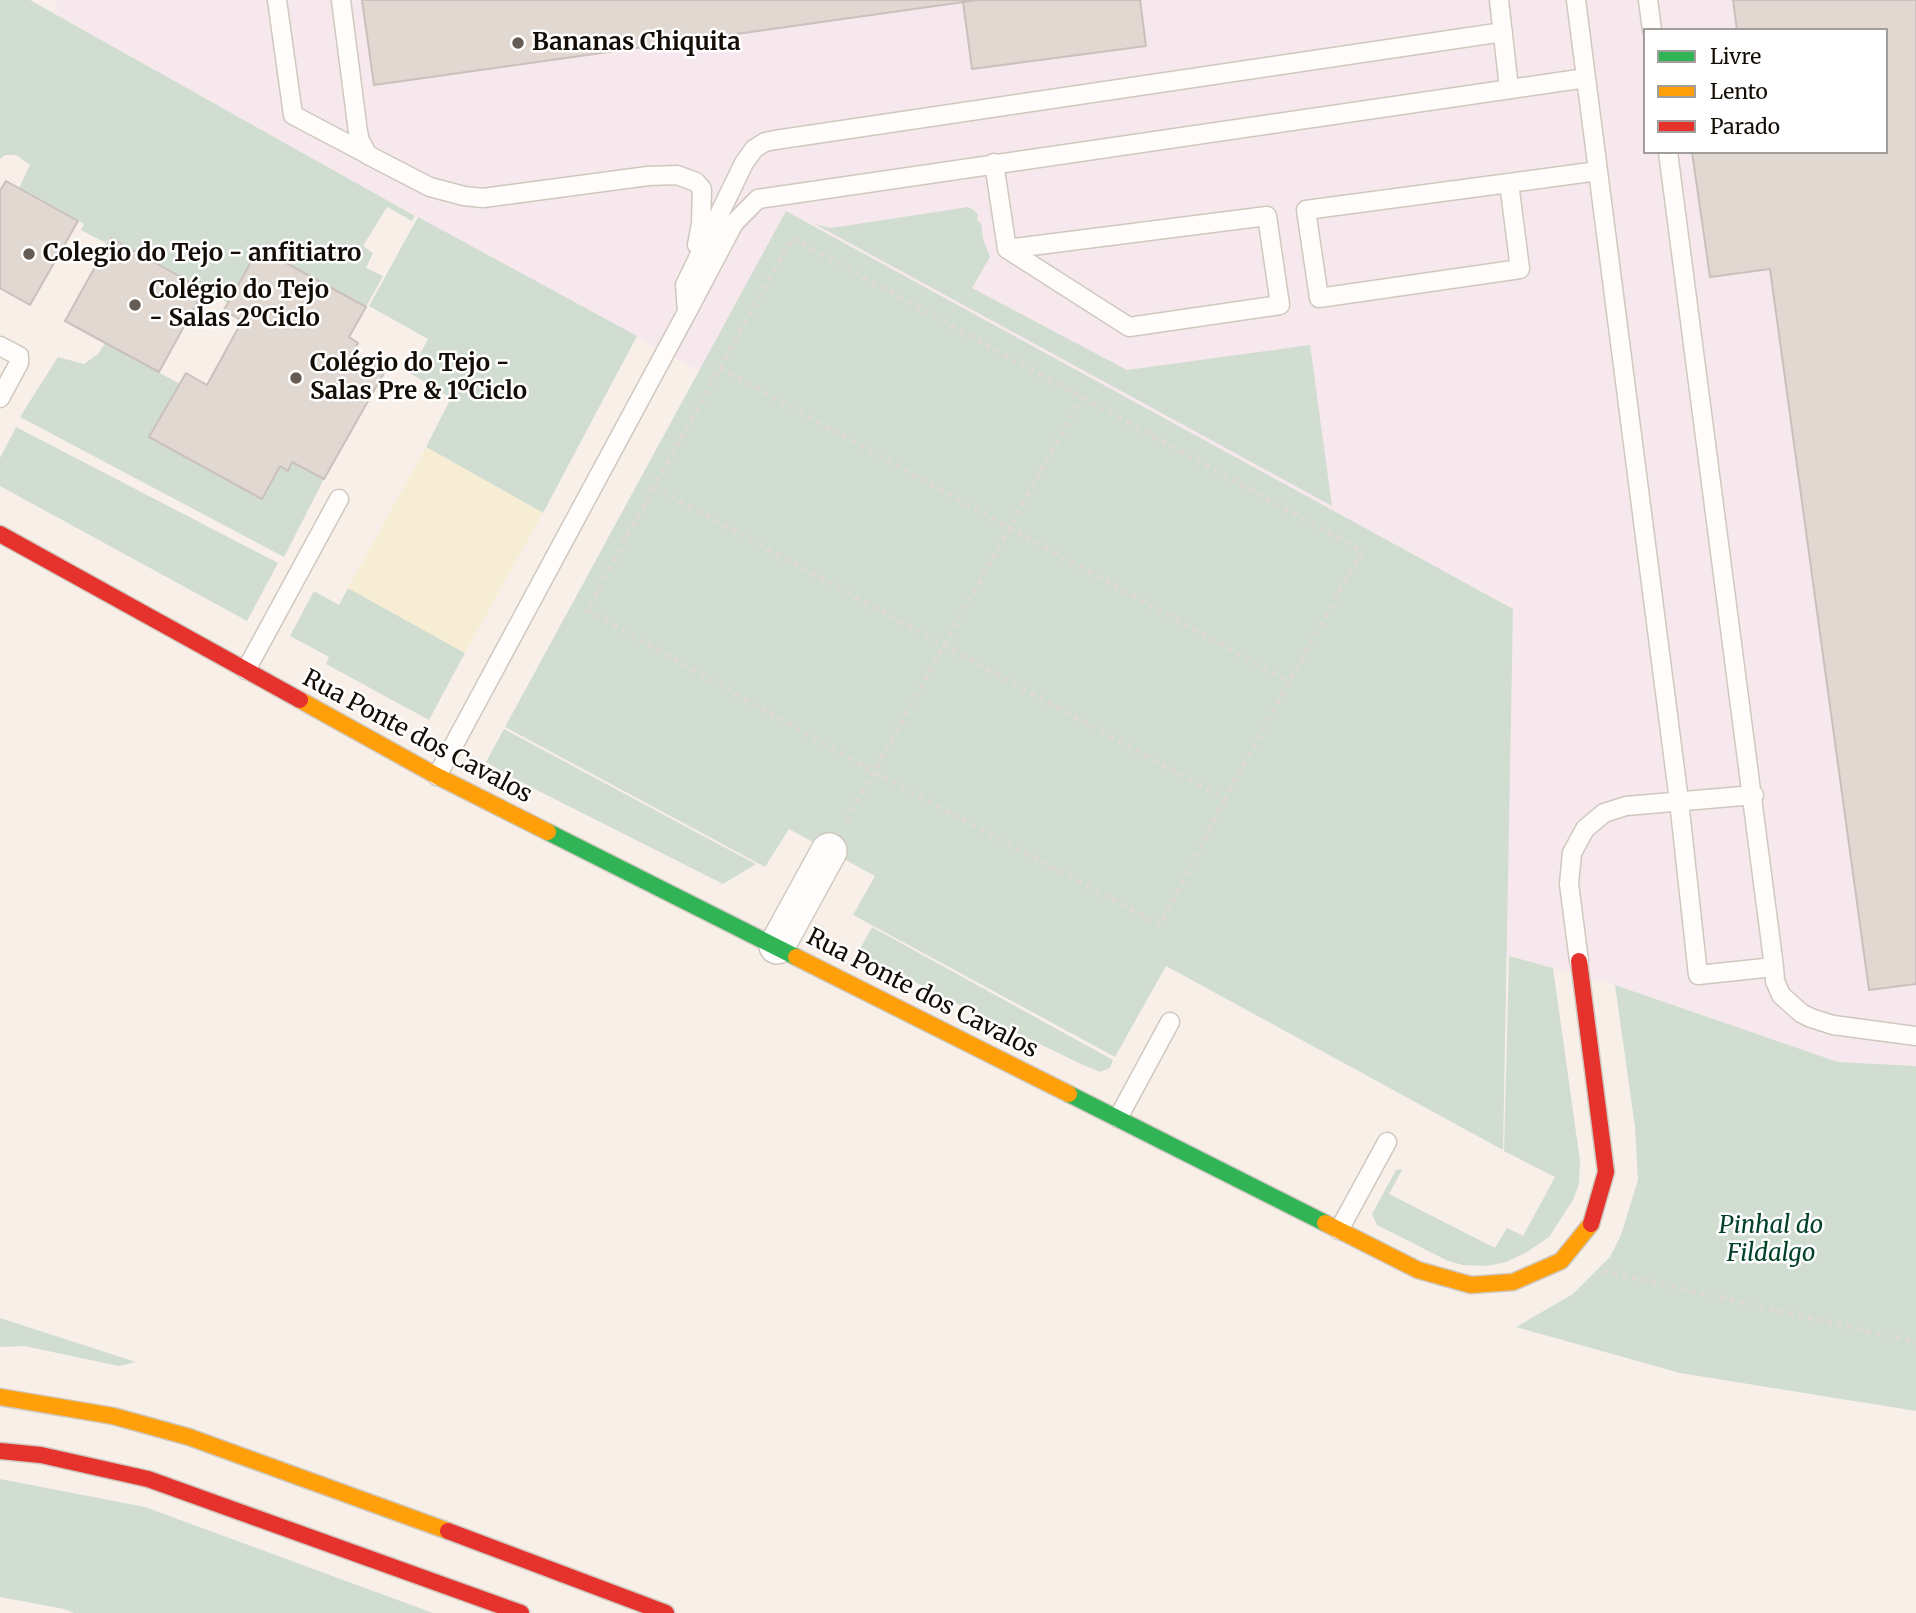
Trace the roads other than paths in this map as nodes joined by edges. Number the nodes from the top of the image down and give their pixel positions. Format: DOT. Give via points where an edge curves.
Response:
graph roads {
  1 [pos="277,0"];
  2 [pos="341,0"];
  3 [pos="1500,0"];
  4 [pos="1576,0"];
  5 [pos="1648,0"];
  6 [pos="1652,28"];
  7 [pos="1503,32"];
  8 [pos="1586,78"];
  9 [pos="1509,88"];
  10 [pos="1668,154"];
  11 [pos="368,155"];
  12 [pos="994,163"];
  13 [pos="1598,172"];
  14 [pos="696,182"];
  15 [pos="1509,183"];
  16 [pos="730,193"];
  17 [pos="758,199"];
  18 [pos="1007,249"];
  19 [pos="698,275"];
  20 [pos="0,345"];
  21 [pos="0,398"];
  22 [pos="338,499"];
  23 [pos="0,534"];
  24 [pos="246,670"];
  25 [pos="437,776"];
  26 [pos="1754,795"];
  27 [pos="1679,801"];
  28 [pos="829,851"];
  29 [pos="777,946"];
  30 [pos="1580,961"];
  31 [pos="1774,967"];
  32 [pos="1170,1022"];
  33 [pos="1916,1036"];
  34 [pos="1118,1118"];
  35 [pos="1387,1142"];
  36 [pos="1339,1230"];
  37 [pos="0,1396"];
  38 [pos="0,1451"];
  39 [pos="521,1613"];
  40 [pos="666,1613"];
  1 -- 11 [label="lane" via="293,115"];
  2 -- 11 [label="lane" via="358,132"];
  3 -- 7 [label="lane"];
  4 -- 8 [label="lane"];
  5 -- 6 [label="lane"];
  7 -- 9 [label="lane"];
  7 -- 16 [label="lane" via="765,142 744,163"];
  8 -- 9 [label="lane"];
  8 -- 13 [label="lane"];
  9 -- 12 [label="lane"];
  10 -- 26 [label="lane"];
  11 -- 14 [label="lane" via="430,187 464,197 648,176 677,175"];
  12 -- 17 [label="lane"];
  12 -- 18 [label="lane"];
  13 -- 15 [label="lane"];
  13 -- 27 [label="lane"];
  14 -- 16 [label="lane"];
  14 -- 19 [label="lane" via="704,199"];
  15 -- 15 [label="lane" via="1306,210 1319,299 1520,269"];
  16 -- 17 [label="lane"];
  16 -- 19 [label="lane"];
  17 -- 19 [label="lane" via="734,223"];
  18 -- 18 [label="lane" via="1129,327 1280,305 1267,216"];
  19 -- 25 [label="lane" via="685,285 687,312"];
  20 -- 21 [label="lane" via="19,356 19,363"];
  22 -- 24 [label="lane"];
  23 -- 24 [label="main road, Rua Ponte dos Cavalos"];
  24 -- 25 [label="main road, Rua Ponte dos Cavalos"];
  25 -- 29 [label="main road, Rua Ponte dos Cavalos"];
  26 -- 27 [label="lane"];
  26 -- 31 [label="lane"];
  27 -- 30 [label="lane" via="1626,806 1604,813 1585,829 1572,853 1569,884"];
  27 -- 31 [label="lane" via="1698,975"];
  28 -- 29 [label="street"];
  29 -- 34 [label="main road, Rua Ponte dos Cavalos"];
  30 -- 36 [label="main road, Rua Ponte dos Cavalos" via="1606,1172 1590,1226 1561,1261 1513,1282 1471,1285 1418,1270"];
  31 -- 33 [label="lane" via="1781,995 1811,1018"];
  32 -- 34 [label="lane"];
  34 -- 36 [label="main road, Rua Ponte dos Cavalos"];
  35 -- 36 [label="lane"];
  37 -- 40 [label="main road" via="113,1416 189,1437"];
  38 -- 39 [label="main road" via="41,1455 148,1479"];
}
